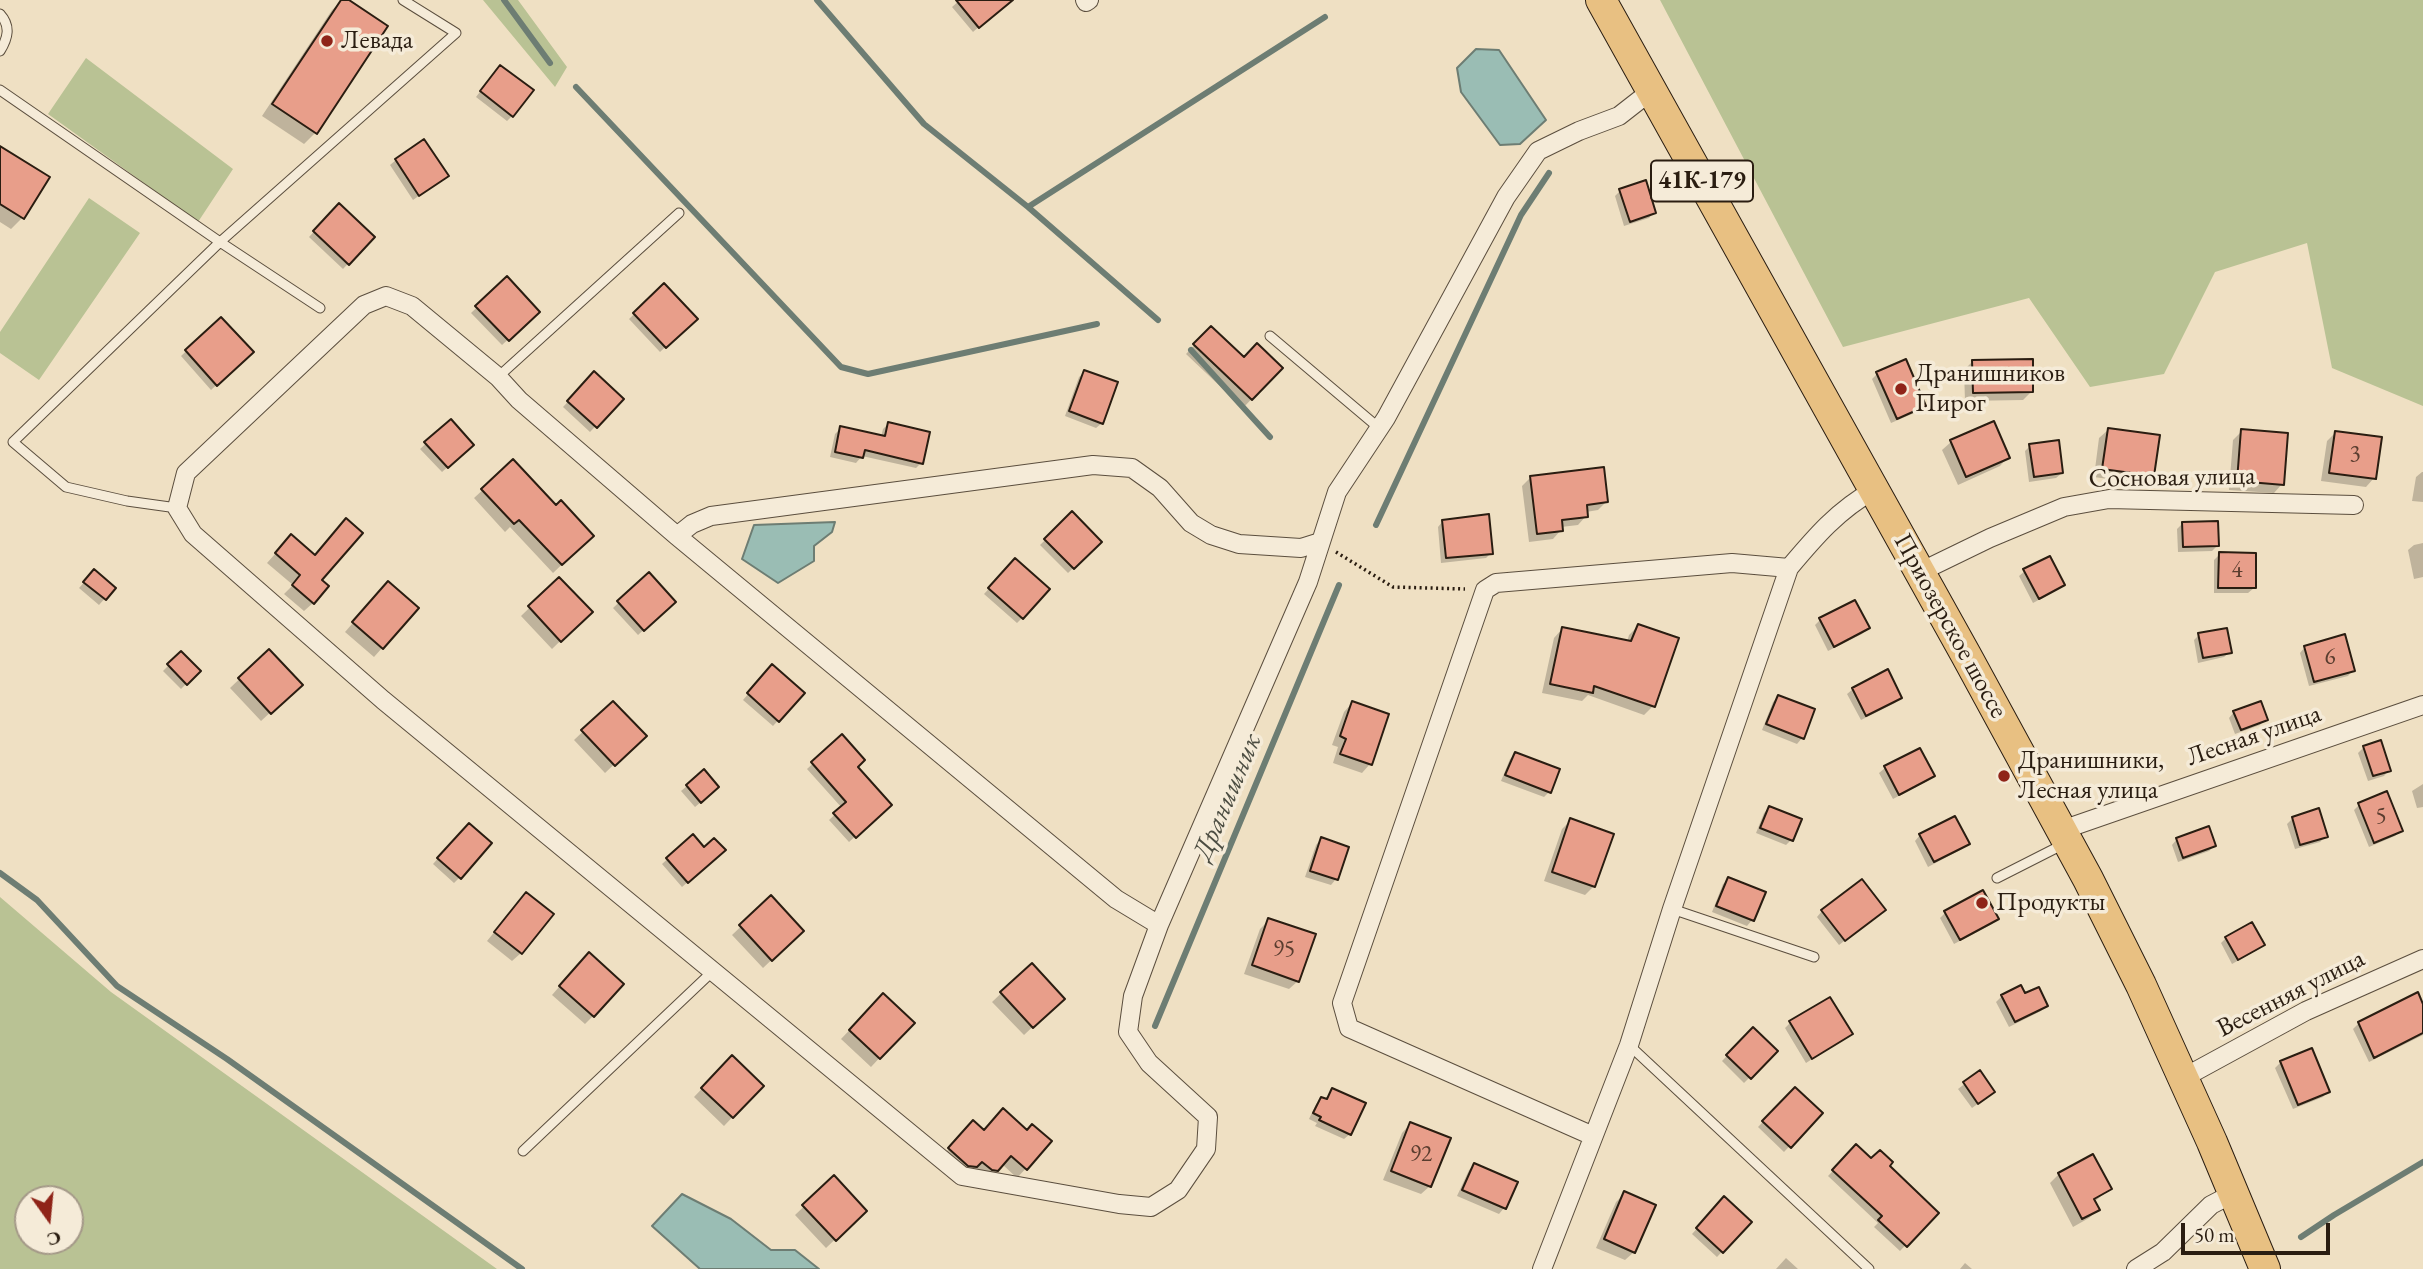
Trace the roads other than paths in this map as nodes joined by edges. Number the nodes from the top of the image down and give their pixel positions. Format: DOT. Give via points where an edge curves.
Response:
graph roads {
  1 [pos="403,0"];
  2 [pos="1601,0"];
  3 [pos="0,14"];
  4 [pos="0,51"];
  5 [pos="0,90"];
  6 [pos="1651,91"];
  7 [pos="679,213"];
  8 [pos="220,242"];
  9 [pos="320,308"];
  10 [pos="1270,336"];
  11 [pos="498,377"];
  12 [pos="1379,428"];
  13 [pos="1874,490"];
  14 [pos="2354,505"];
  15 [pos="177,508"];
  16 [pos="677,537"];
  17 [pos="1320,542"];
  18 [pos="1789,568"];
  19 [pos="1920,572"];
  20 [pos="2423,705"];
  21 [pos="2065,836"];
  22 [pos="1997,878"];
  23 [pos="1672,909"];
  24 [pos="1159,925"];
  25 [pos="1814,957"];
  26 [pos="2423,958"];
  27 [pos="713,971"];
  28 [pos="1629,1045"];
  29 [pos="2183,1078"];
  30 [pos="1593,1136"];
  31 [pos="523,1151"];
  32 [pos="2234,1193"];
  33 [pos="1543,1266"];
  34 [pos="1869,1269"];
  35 [pos="2136,1269"];
  36 [pos="2265,1269"];
  1 -- 8 [label="lane" via="456,33"];
  2 -- 6 [label="main road, Приозерское шоссе / 41К-179"];
  3 -- 4 [label="lane" via="8,25"];
  5 -- 8 [label="lane"];
  6 -- 12 [label="street" via="1619,116 1538,151 1506,197"];
  6 -- 13 [label="main road, Приозерское шоссе / 41К-179"];
  7 -- 11 [label="lane"];
  8 -- 9 [label="lane"];
  8 -- 15 [label="lane" via="13,442 66,487"];
  10 -- 12 [label="lane"];
  11 -- 15 [label="street" via="412,306 386,296 364,305 186,473"];
  11 -- 16 [label="street"];
  12 -- 17 [label="street" via="1337,492"];
  13 -- 18 [label="street" via="1851,502"];
  13 -- 19 [label="main road, Приозерское шоссе / 41К-179"];
  14 -- 19 [label="street, Сосновая улица" via="2109,499 2064,508"];
  15 -- 27 [label="street" via="193,534 373,692"];
  16 -- 17 [label="street" via="712,516 1093,464 1132,468 1160,488 1191,523 1211,535 1239,544 1301,548"];
  16 -- 24 [label="street" via="1116,899"];
  17 -- 24 [label="street" via="1308,582"];
  18 -- 23 [label="street"];
  18 -- 30 [label="street" via="1732,563 1496,583 1485,590 1342,1003 1349,1028"];
  19 -- 21 [label="main road, Приозерское шоссе / 41К-179"];
  20 -- 21 [label="street, Лесная улица"];
  21 -- 22 [label="lane"];
  21 -- 29 [label="main road, Приозерское шоссе / 41К-179"];
  23 -- 25 [label="lane"];
  23 -- 28 [label="street"];
  24 -- 27 [label="street" via="1133,996 1128,1031 1149,1063 1208,1117 1206,1149 1178,1190 1151,1207 962,1176"];
  26 -- 29 [label="street, Весенняя улица" via="2306,1011"];
  27 -- 31 [label="lane"];
  28 -- 30 [label="street"];
  28 -- 34 [label="lane"];
  29 -- 32 [label="main road, Приозерское шоссе / 41К-179"];
  30 -- 33 [label="street"];
  32 -- 35 [label="street" via="2211,1205 2163,1252"];
  32 -- 36 [label="main road, Приозерское шоссе / 41К-179"];
}
